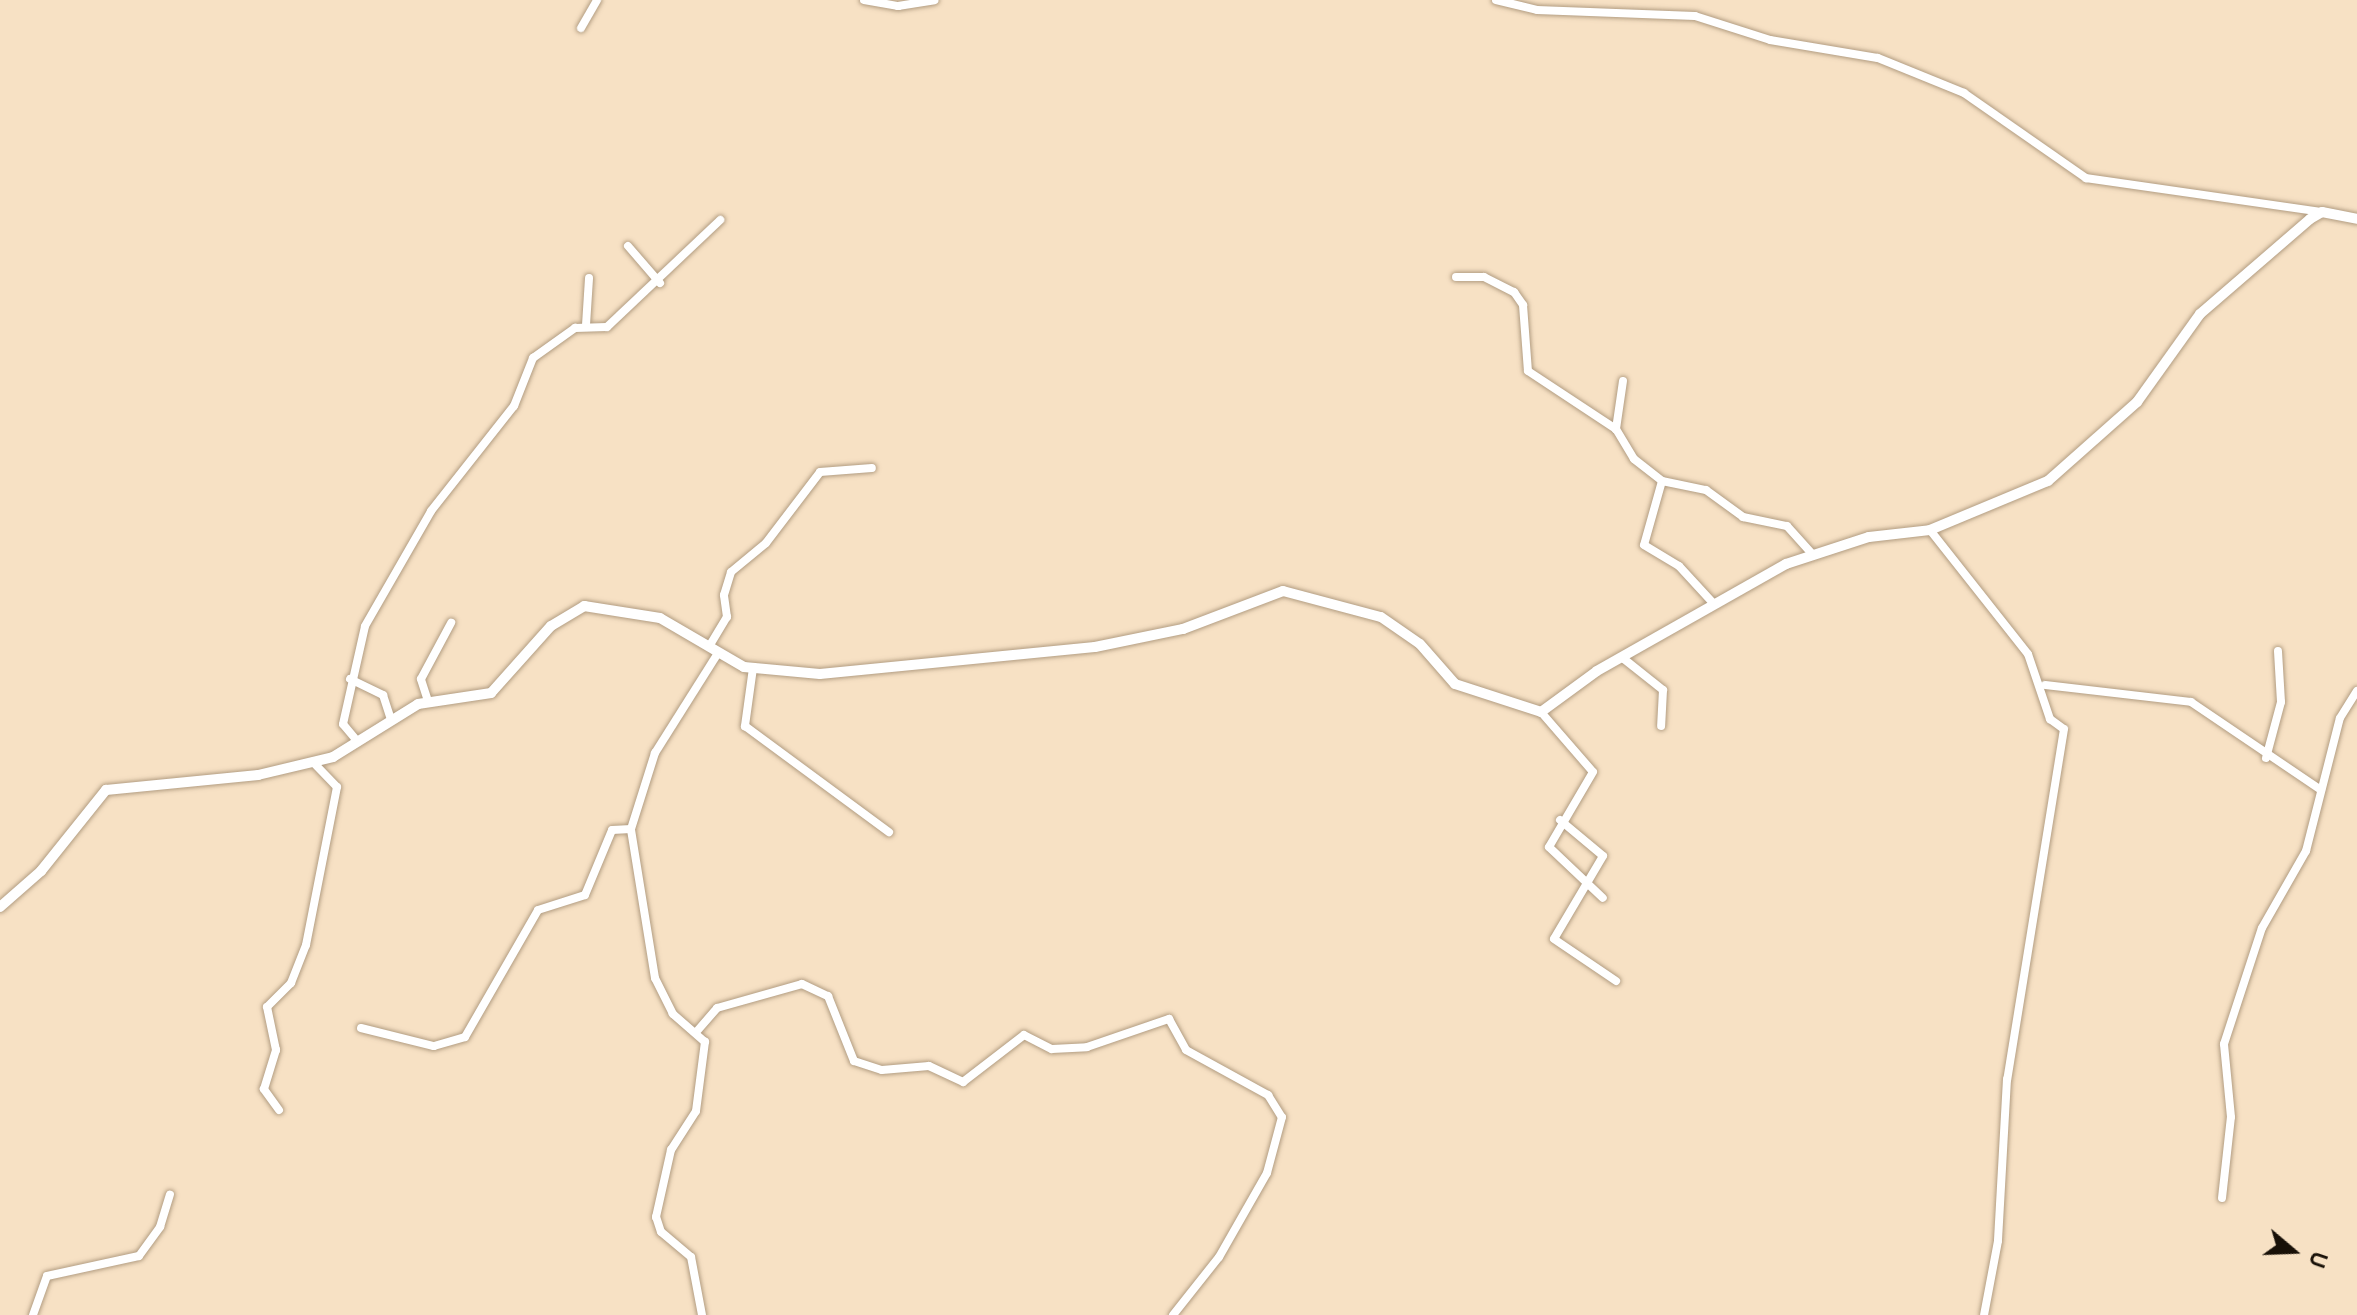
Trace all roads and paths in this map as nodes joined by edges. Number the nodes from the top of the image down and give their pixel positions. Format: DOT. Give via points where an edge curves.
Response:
graph roads {
  1 [pos="597,0"];
  2 [pos="864,0"];
  3 [pos="935,0"];
  4 [pos="1496,0"];
  5 [pos="581,28"];
  6 [pos="2322,212"];
  7 [pos="2356,217"];
  8 [pos="720,220"];
  9 [pos="628,246"];
  10 [pos="1456,277"];
  11 [pos="589,278"];
  12 [pos="660,283"];
  13 [pos="586,325"];
  14 [pos="1623,381"];
  15 [pos="1616,429"];
  16 [pos="872,468"];
  17 [pos="1662,481"];
  18 [pos="1930,530"];
  19 [pos="1811,553"];
  20 [pos="1714,604"];
  21 [pos="451,623"];
  22 [pos="714,649"];
  23 [pos="2278,651"];
  24 [pos="1624,659"];
  25 [pos="753,668"];
  26 [pos="350,679"];
  27 [pos="2045,685"];
  28 [pos="2357,691"];
  29 [pos="428,701"];
  30 [pos="1541,712"];
  31 [pos="391,719"];
  32 [pos="1661,726"];
  33 [pos="358,742"];
  34 [pos="2266,758"];
  35 [pos="314,763"];
  36 [pos="2321,790"];
  37 [pos="1560,820"];
  38 [pos="631,829"];
  39 [pos="889,832"];
  40 [pos="1583,881"];
  41 [pos="1603,898"];
  42 [pos="0,907"];
  43 [pos="1616,981"];
  44 [pos="361,1028"];
  45 [pos="698,1030"];
  46 [pos="279,1110"];
  47 [pos="170,1195"];
  48 [pos="2222,1198"];
  49 [pos="33,1315"];
  50 [pos="702,1315"];
  51 [pos="1173,1315"];
  52 [pos="1984,1315"];
  1 -- 5 [label="street"];
  2 -- 3 [label="street" via="898,6"];
  4 -- 6 [label="street" via="1537,10 1695,16 1770,40 1886,60 1964,93 2086,178 2263,209"];
  6 -- 7 [label="street"];
  6 -- 18 [label="street" via="2200,314 2137,402 2066,468"];
  8 -- 12 [label="street"];
  9 -- 12 [label="street"];
  10 -- 15 [label="street" via="1484,277 1514,292 1523,305 1528,371"];
  11 -- 13 [label="street"];
  12 -- 13 [label="street" via="602,330"];
  13 -- 26 [label="street" via="533,358 514,406 431,511 387,584"];
  14 -- 15 [label="street"];
  15 -- 17 [label="street" via="1634,459"];
  16 -- 22 [label="street" via="820,472 766,543 731,572 724,595 727,617"];
  17 -- 19 [label="street" via="1706,490 1751,520 1787,526"];
  17 -- 20 [label="street" via="1644,545 1679,566"];
  18 -- 19 [label="street"];
  18 -- 27 [label="street" via="1996,608"];
  19 -- 20 [label="street"];
  20 -- 24 [label="street"];
  21 -- 29 [label="street" via="423,671"];
  22 -- 25 [label="street"];
  22 -- 29 [label="street" via="660,618 584,606 551,626 491,693"];
  22 -- 38 [label="street" via="655,753"];
  23 -- 34 [label="street" via="2281,702"];
  24 -- 30 [label="street"];
  24 -- 32 [label="street" via="1661,686"];
  25 -- 30 [label="street" via="835,674 1074,651 1183,629 1277,590 1371,612 1420,644 1455,684"];
  25 -- 39 [label="street" via="745,726"];
  26 -- 31 [label="street" via="383,695"];
  26 -- 33 [label="street" via="343,725"];
  27 -- 34 [label="street" via="2180,699"];
  27 -- 52 [label="street" via="2063,741 2007,1079 1996,1264"];
  28 -- 36 [label="street" via="2340,718"];
  29 -- 31 [label="street"];
  30 -- 37 [label="street" via="1593,772"];
  31 -- 33 [label="street"];
  33 -- 35 [label="street"];
  34 -- 36 [label="street"];
  35 -- 42 [label="street" via="106,790 41,871"];
  35 -- 46 [label="street" via="337,787 306,945 291,983 267,1007 276,1050 264,1089"];
  36 -- 48 [label="street" via="2306,851 2262,928 2224,1044 2231,1117"];
  37 -- 40 [label="street" via="1549,847"];
  37 -- 40 [label="street" via="1602,853"];
  38 -- 44 [label="street" via="612,830 585,895 538,910 465,1037 434,1046"];
  38 -- 45 [label="street" via="655,978 673,1014"];
  40 -- 41 [label="street"];
  40 -- 43 [label="street" via="1554,939"];
  45 -- 50 [label="street" via="705,1042 699,1096 671,1150 656,1217 661,1232 691,1257"];
  45 -- 51 [label="street" via="712,1010 802,984 828,996 854,1061 882,1070 929,1066 963,1082 1024,1035 1052,1049 1087,1047 1169,1019 1186,1050 1268,1095 1282,1117 1267,1173 1219,1257"];
  47 -- 49 [label="street" via="160,1227 139,1256 47,1276"];
}
